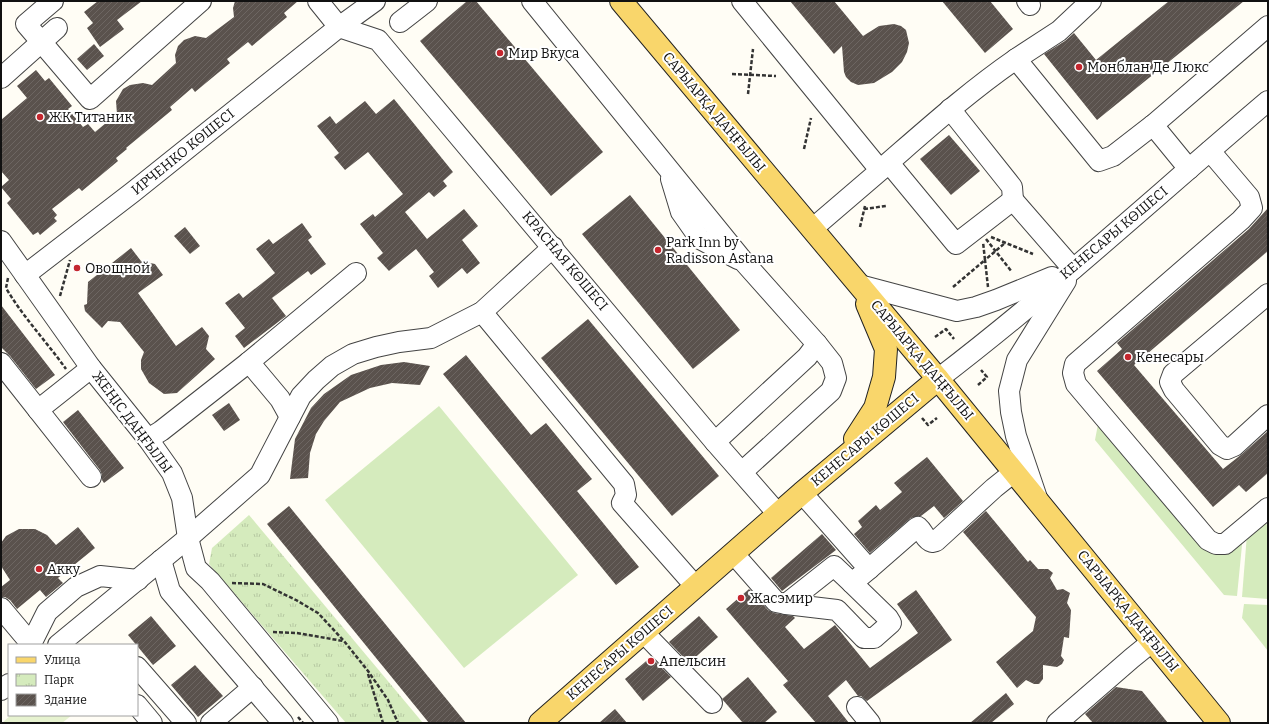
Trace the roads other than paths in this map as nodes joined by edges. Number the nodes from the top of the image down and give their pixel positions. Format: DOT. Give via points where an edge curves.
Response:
graph roads {
  1 [pos="53,1"];
  2 [pos="201,1"];
  3 [pos="318,1"];
  4 [pos="375,1"];
  5 [pos="427,1"];
  6 [pos="532,1"];
  7 [pos="621,1"];
  8 [pos="742,1"];
  9 [pos="1091,1"];
  10 [pos="400,22"];
  11 [pos="1268,26"];
  12 [pos="339,27"];
  13 [pos="57,28"];
  14 [pos="41,43"];
  15 [pos="1016,59"];
  16 [pos="1,78"];
  17 [pos="1268,101"];
  18 [pos="950,109"];
  19 [pos="1153,125"];
  20 [pos="1210,151"];
  21 [pos="1189,169"];
  22 [pos="880,170"];
  23 [pos="1013,200"];
  24 [pos="812,229"];
  25 [pos="1,241"];
  26 [pos="553,247"];
  27 [pos="1073,269"];
  28 [pos="356,274"];
  29 [pos="17,276"];
  30 [pos="860,285"];
  31 [pos="1268,294"];
  32 [pos="482,312"];
  33 [pos="817,344"];
  34 [pos="249,362"];
  35 [pos="1,363"];
  36 [pos="91,368"];
  37 [pos="938,379"];
  38 [pos="38,410"];
  39 [pos="1268,415"];
  40 [pos="290,417"];
  41 [pos="148,439"];
  42 [pos="715,442"];
  43 [pos="838,463"];
  44 [pos="742,472"];
  45 [pos="1014,472"];
  46 [pos="91,477"];
  47 [pos="802,493"];
  48 [pos="1038,502"];
  49 [pos="1268,508"];
  50 [pos="778,514"];
  51 [pos="188,538"];
  52 [pos="733,553"];
  53 [pos="161,560"];
  54 [pos="869,569"];
  55 [pos="138,580"];
  56 [pos="852,583"];
  57 [pos="696,587"];
  58 [pos="786,604"];
  59 [pos="1,608"];
  60 [pos="643,632"];
  61 [pos="1153,642"];
  62 [pos="32,644"];
  63 [pos="59,644"];
  64 [pos="138,668"];
  65 [pos="253,687"];
  66 [pos="712,703"];
  67 [pos="138,706"];
  68 [pos="857,707"];
  69 [pos="152,723"];
  70 [pos="186,723"];
  71 [pos="211,723"];
  72 [pos="283,723"];
  73 [pos="328,723"];
  74 [pos="540,723"];
  75 [pos="870,723"];
  76 [pos="1057,723"];
  77 [pos="1219,723"];
  1 -- 14 [label="street" via="26,24"];
  2 -- 14 [label="street" via="90,99"];
  3 -- 12 [label="street"];
  4 -- 12 [label="street, ИРЧЕНКО КӨШЕСІ"];
  5 -- 10 [label="street"];
  6 -- 33 [label="street" via="744,262"];
  7 -- 24 [label="main road, САРЫАРҚА ДАҢҒЫЛЫ"];
  8 -- 22 [label="street"];
  9 -- 15 [label="street" via="1059,31"];
  11 -- 19 [label="street"];
  12 -- 26 [label="street, КРАСНАЯ КӨШЕСІ" via="378,40"];
  12 -- 29 [label="street, ИРЧЕНКО КӨШЕСІ" via="139,187"];
  13 -- 14 [label="street"];
  14 -- 16 [label="street"];
  15 -- 18 [label="street"];
  15 -- 19 [label="street" via="1099,161 1113,156"];
  17 -- 20 [label="street, КЕНЕСАРЫ КӨШЕСІ"];
  18 -- 22 [label="street"];
  18 -- 23 [label="street" via="1012,187"];
  19 -- 21 [label="street"];
  20 -- 21 [label="street, КЕНЕСАРЫ КӨШЕСІ"];
  20 -- 49 [label="street" via="1249,198 1252,208 1075,364 1073,373 1076,384 1208,540 1216,544 1225,544"];
  21 -- 27 [label="street, КЕНЕСАРЫ КӨШЕСІ"];
  22 -- 23 [label="street" via="889,163 956,244"];
  22 -- 24 [label="street"];
  23 -- 27 [label="street"];
  24 -- 30 [label="main road, САРЫАРҚА ДАҢҒЫЛЫ"];
  25 -- 29 [label="street, ЖЕҢІС ДАҢҒЫЛЫ"];
  26 -- 32 [label="street"];
  26 -- 42 [label="street, КРАСНАЯ КӨШЕСІ"];
  27 -- 30 [label="street" via="996,300 957,311"];
  27 -- 37 [label="street, КЕНЕСАРЫ КӨШЕСІ"];
  27 -- 48 [label="street" via="1017,360 1009,391 1016,436"];
  28 -- 34 [label="street"];
  29 -- 36 [label="street, ЖЕҢІС ДАҢҒЫЛЫ"];
  30 -- 37 [label="main road, САРЫАРҚА ДАҢҒЫЛЫ"];
  30 -- 43 [label="main road" via="886,349 884,377 875,408"];
  31 -- 39 [label="street" via="1173,374 1170,382 1220,445 1227,449 1234,446"];
  32 -- 40 [label="street" via="431,338 399,342 353,354 332,366 316,380 301,396"];
  32 -- 57 [label="street" via="624,484 626,495 622,503"];
  33 -- 42 [label="street" via="807,357"];
  33 -- 44 [label="street" via="832,363 836,378 831,392"];
  34 -- 40 [label="street" via="280,399"];
  34 -- 41 [label="street"];
  35 -- 38 [label="street"];
  36 -- 38 [label="street"];
  36 -- 41 [label="street, ЖЕҢІС ДАҢҒЫЛЫ"];
  37 -- 43 [label="main road, КЕНЕСАРЫ КӨШЕСІ"];
  37 -- 45 [label="main road, САРЫАРҚА ДАҢҒЫЛЫ"];
  38 -- 46 [label="street"];
  40 -- 51 [label="street" via="260,475"];
  41 -- 51 [label="street, ЖЕҢІС ДАҢҒЫЛЫ" via="172,474 181,494"];
  42 -- 44 [label="street, КРАСНАЯ КӨШЕСІ"];
  43 -- 47 [label="main road, КЕНЕСАРЫ КӨШЕСІ"];
  44 -- 50 [label="street, КРАСНАЯ КӨШЕСІ"];
  45 -- 48 [label="main road, САРЫАРҚА ДАҢҒЫЛЫ"];
  45 -- 54 [label="street" via="936,541 927,541 918,527"];
  47 -- 50 [label="main road, КЕНЕСАРЫ КӨШЕСІ"];
  47 -- 54 [label="street"];
  48 -- 61 [label="main road, САРЫАРҚА ДАҢҒЫЛЫ"];
  50 -- 52 [label="main road, КЕНЕСАРЫ КӨШЕСІ"];
  51 -- 53 [label="street"];
  51 -- 73 [label="street, ЖЕҢІС ДАҢҒЫЛЫ" via="196,568 210,580"];
  52 -- 57 [label="main road, КЕНЕСАРЫ КӨШЕСІ"];
  52 -- 58 [label="street" via="776,602"];
  53 -- 55 [label="street"];
  53 -- 65 [label="street" via="170,591"];
  54 -- 56 [label="street"];
  55 -- 62 [label="street" via="100,576 76,587 47,612"];
  55 -- 63 [label="street"];
  56 -- 58 [label="street" via="834,566"];
  56 -- 58 [label="street" via="891,623 874,638 864,638 837,610"];
  57 -- 60 [label="main road, КЕНЕСАРЫ КӨШЕСІ"];
  59 -- 62 [label="street"];
  60 -- 66 [label="street"];
  60 -- 74 [label="main road, КЕНЕСАРЫ КӨШЕСІ"];
  61 -- 76 [label="street"];
  61 -- 77 [label="main road, САРЫАРҚА ДАҢҒЫЛЫ"];
  64 -- 70 [label="street"];
  65 -- 71 [label="street"];
  65 -- 72 [label="street"];
  67 -- 69 [label="street"];
  68 -- 75 [label="street"];
}
